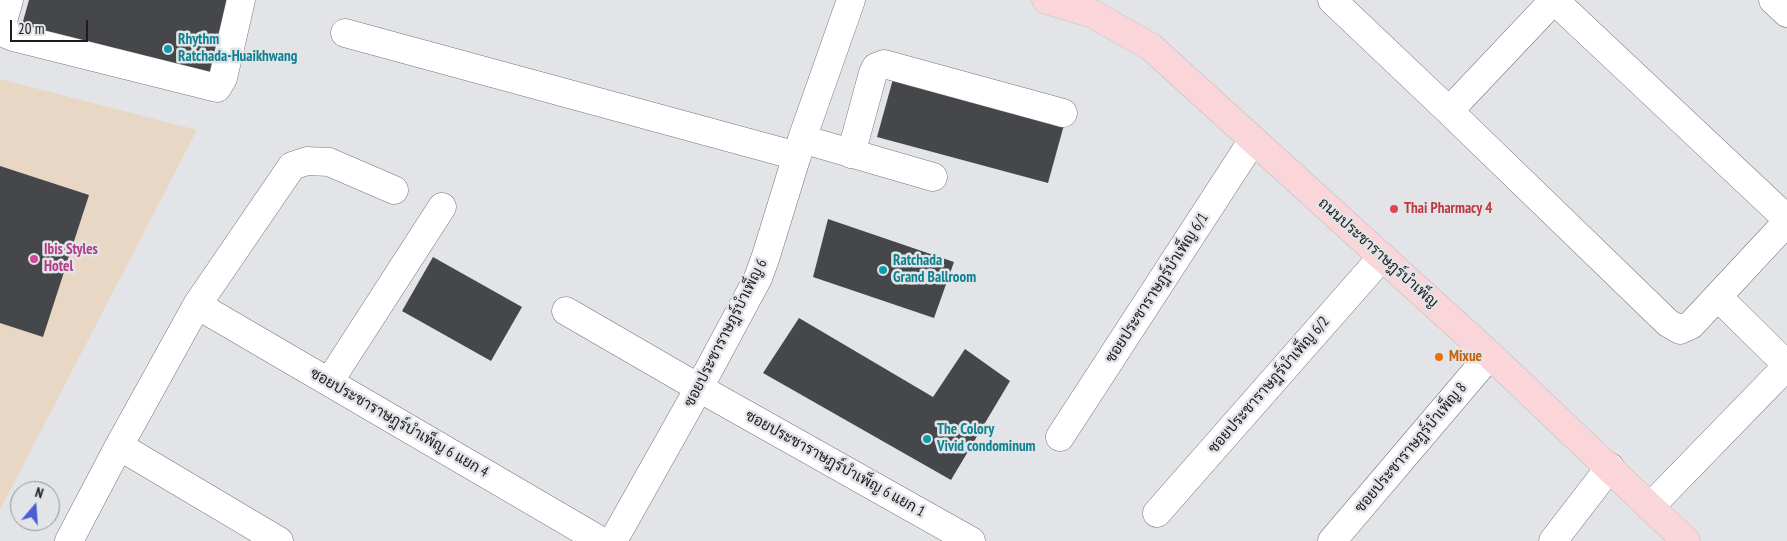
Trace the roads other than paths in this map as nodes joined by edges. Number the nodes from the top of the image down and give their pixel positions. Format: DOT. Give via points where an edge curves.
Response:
graph roads {
  1 [pos="9,0"];
  2 [pos="241,0"];
  3 [pos="851,0"];
  4 [pos="1046,0"];
  5 [pos="1332,0"];
  6 [pos="1554,0"];
  7 [pos="1773,0"];
  8 [pos="1787,13"];
  9 [pos="345,33"];
  10 [pos="1449,111"];
  11 [pos="1064,113"];
  12 [pos="1254,140"];
  13 [pos="799,148"];
  14 [pos="851,154"];
  15 [pos="933,177"];
  16 [pos="394,190"];
  17 [pos="442,207"];
  18 [pos="1787,220"];
  19 [pos="1382,257"];
  20 [pos="1718,297"];
  21 [pos="198,305"];
  22 [pos="566,311"];
  23 [pos="1490,355"];
  24 [pos="1787,365"];
  25 [pos="329,382"];
  26 [pos="699,388"];
  27 [pos="1060,437"];
  28 [pos="119,446"];
  29 [pos="1610,467"];
  30 [pos="1650,507"];
  31 [pos="1157,513"];
  32 [pos="69,541"];
  33 [pos="279,541"];
  34 [pos="601,541"];
  35 [pos="613,541"];
  36 [pos="971,541"];
  37 [pos="1332,541"];
  38 [pos="1552,541"];
  39 [pos="1686,541"];
  1 -- 2 [label="street" via="3,22 4,33 12,37 216,88 223,78"];
  3 -- 13 [label="street, ซอยประชาราษฎร์บำเพ็ญ 6"];
  4 -- 12 [label="main road, ถนนประชาราษฎร์บำเพ็ญ" via="1091,13 1151,47"];
  5 -- 10 [label="street"];
  6 -- 10 [label="street"];
  6 -- 18 [label="street"];
  7 -- 8 [label="street"];
  9 -- 13 [label="street"];
  10 -- 20 [label="street" via="1668,324 1680,330 1691,325"];
  11 -- 14 [label="street" via="884,64 876,67 873,73"];
  12 -- 19 [label="main road, ถนนประชาราษฎร์บำเพ็ญ"];
  12 -- 27 [label="street, ซอยประชาราษฎร์บำเพ็ญ 6/1"];
  13 -- 14 [label="street"];
  13 -- 26 [label="street, ซอยประชาราษฎร์บำเพ็ญ 6" via="758,278"];
  14 -- 15 [label="street"];
  16 -- 21 [label="street" via="329,162 306,161 292,166"];
  17 -- 25 [label="street"];
  18 -- 20 [label="street"];
  19 -- 23 [label="main road, ถนนประชาราษฎร์บำเพ็ญ"];
  19 -- 31 [label="street, ซอยประชาราษฎร์บำเพ็ญ 6/2"];
  20 -- 24 [label="street"];
  21 -- 25 [label="street, ซอยประชาราษฎร์บำเพ็ญ 6 แยก 4"];
  21 -- 28 [label="street"];
  22 -- 26 [label="street, ซอยประชาราษฎร์บำเพ็ญ 6 แยก 1"];
  23 -- 29 [label="main road, ถนนประชาราษฎร์บำเพ็ญ"];
  23 -- 37 [label="street, ซอยประชาราษฎร์บำเพ็ญ 8"];
  24 -- 30 [label="street"];
  25 -- 34 [label="street, ซอยประชาราษฎร์บำเพ็ญ 6 แยก 4"];
  26 -- 35 [label="street, ซอยประชาราษฎร์บำเพ็ญ 6"];
  26 -- 36 [label="street, ซอยประชาราษฎร์บำเพ็ญ 6 แยก 1"];
  28 -- 32 [label="street"];
  28 -- 33 [label="street"];
  29 -- 30 [label="main road, ถนนประชาราษฎร์บำเพ็ญ"];
  29 -- 38 [label="street"];
  30 -- 39 [label="main road, ถนนประชาราษฎร์บำเพ็ญ"];
}
